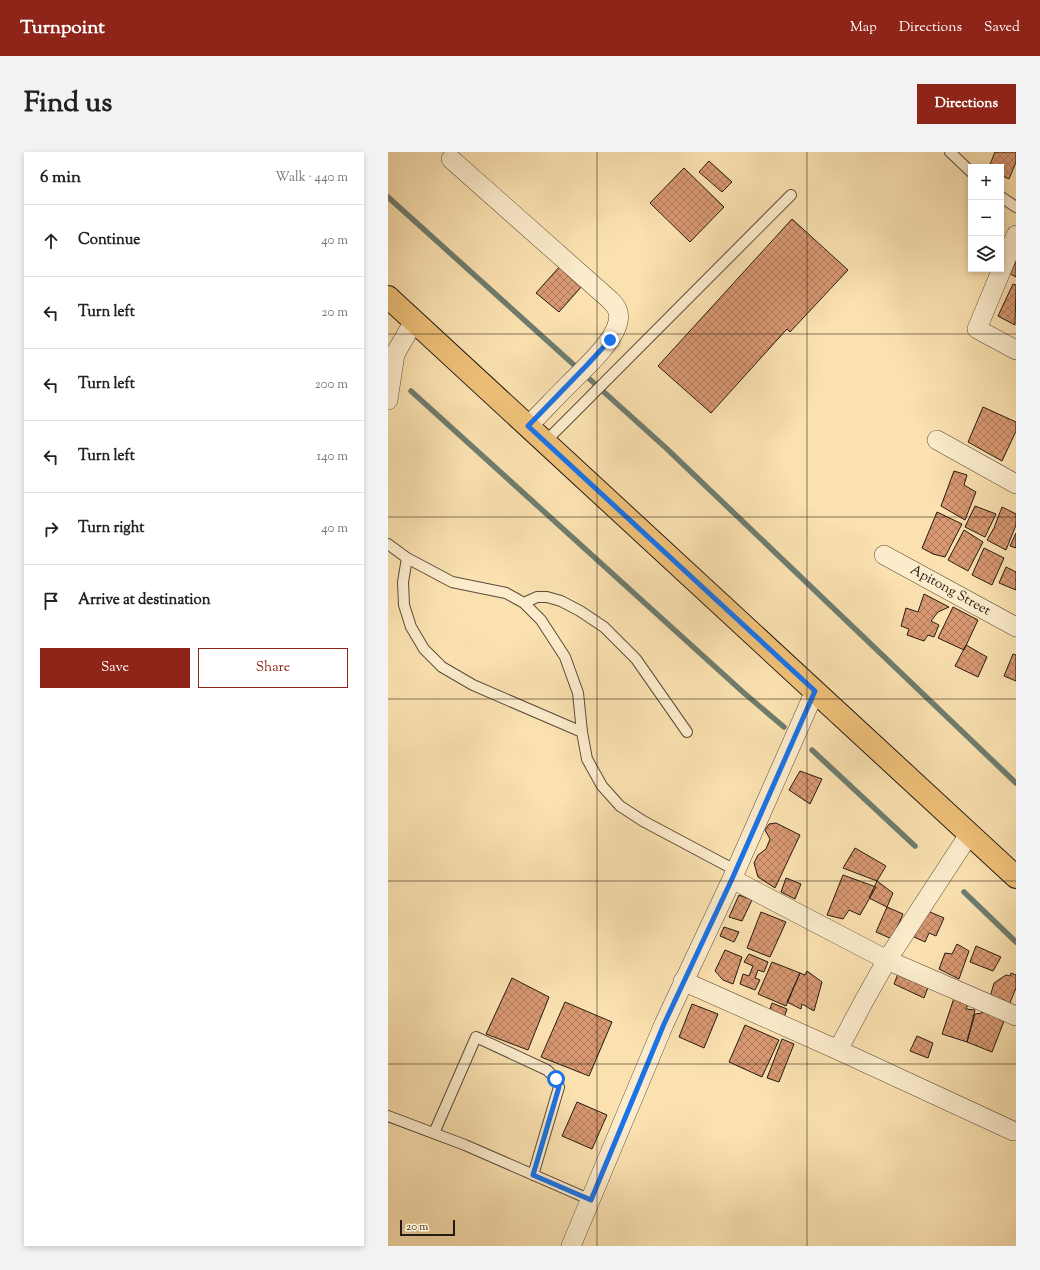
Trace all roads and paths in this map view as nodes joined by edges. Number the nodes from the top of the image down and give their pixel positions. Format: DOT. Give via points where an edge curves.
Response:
graph roads {
  1 [pos="950,152"];
  2 [pos="451,159"];
  3 [pos="968,169"];
  4 [pos="791,195"];
  5 [pos="1004,199"];
  6 [pos="1016,207"];
  7 [pos="1016,235"];
  8 [pos="388,297"];
  9 [pos="414,321"];
  10 [pos="1016,350"];
  11 [pos="391,358"];
  12 [pos="388,400"];
  13 [pos="528,426"];
  14 [pos="937,440"];
  15 [pos="545,442"];
  16 [pos="1016,484"];
  17 [pos="388,544"];
  18 [pos="884,555"];
  19 [pos="407,558"];
  20 [pos="524,603"];
  21 [pos="1016,627"];
  22 [pos="815,691"];
  23 [pos="582,732"];
  24 [pos="686,732"];
  25 [pos="970,833"];
  26 [pos="733,874"];
  27 [pos="1016,877"];
  28 [pos="887,960"];
  29 [pos="683,981"];
  30 [pos="1016,1016"];
  31 [pos="838,1050"];
  32 [pos="388,1116"];
  33 [pos="1013,1131"];
  34 [pos="434,1133"];
  35 [pos="533,1175"];
  36 [pos="591,1200"];
  37 [pos="571,1246"];
  1 -- 3 [label="lane"];
  2 -- 13 [label="street" via="617,307 618,323 610,340"];
  4 -- 15 [label="lane"];
  5 -- 6 [label="lane"];
  7 -- 10 [label="street" via="977,330"];
  8 -- 9 [label="main road"];
  9 -- 11 [label="street"];
  9 -- 13 [label="main road"];
  11 -- 12 [label="street"];
  13 -- 15 [label="main road"];
  14 -- 16 [label="street"];
  15 -- 22 [label="main road"];
  17 -- 19 [label="lane"];
  18 -- 21 [label="street, Apitong Street"];
  19 -- 20 [label="lane" via="452,582 506,592"];
  19 -- 23 [label="lane" via="402,582 404,605 411,627 424,649 442,667 473,685"];
  20 -- 23 [label="lane" via="541,620 565,657 578,693"];
  20 -- 24 [label="lane" via="537,597 561,601 604,627 636,659"];
  22 -- 25 [label="main road"];
  22 -- 26 [label="street"];
  23 -- 26 [label="lane" via="587,759 602,786 620,806"];
  25 -- 27 [label="main road"];
  25 -- 28 [label="street"];
  26 -- 28 [label="street"];
  26 -- 29 [label="street"];
  28 -- 30 [label="street"];
  28 -- 31 [label="street"];
  29 -- 31 [label="street"];
  29 -- 36 [label="street"];
  31 -- 33 [label="street"];
  32 -- 34 [label="lane"];
  34 -- 35 [label="lane"];
  34 -- 35 [label="lane" via="476,1037 547,1070 556,1079 559,1087"];
  35 -- 36 [label="lane"];
  36 -- 37 [label="street"];
}
